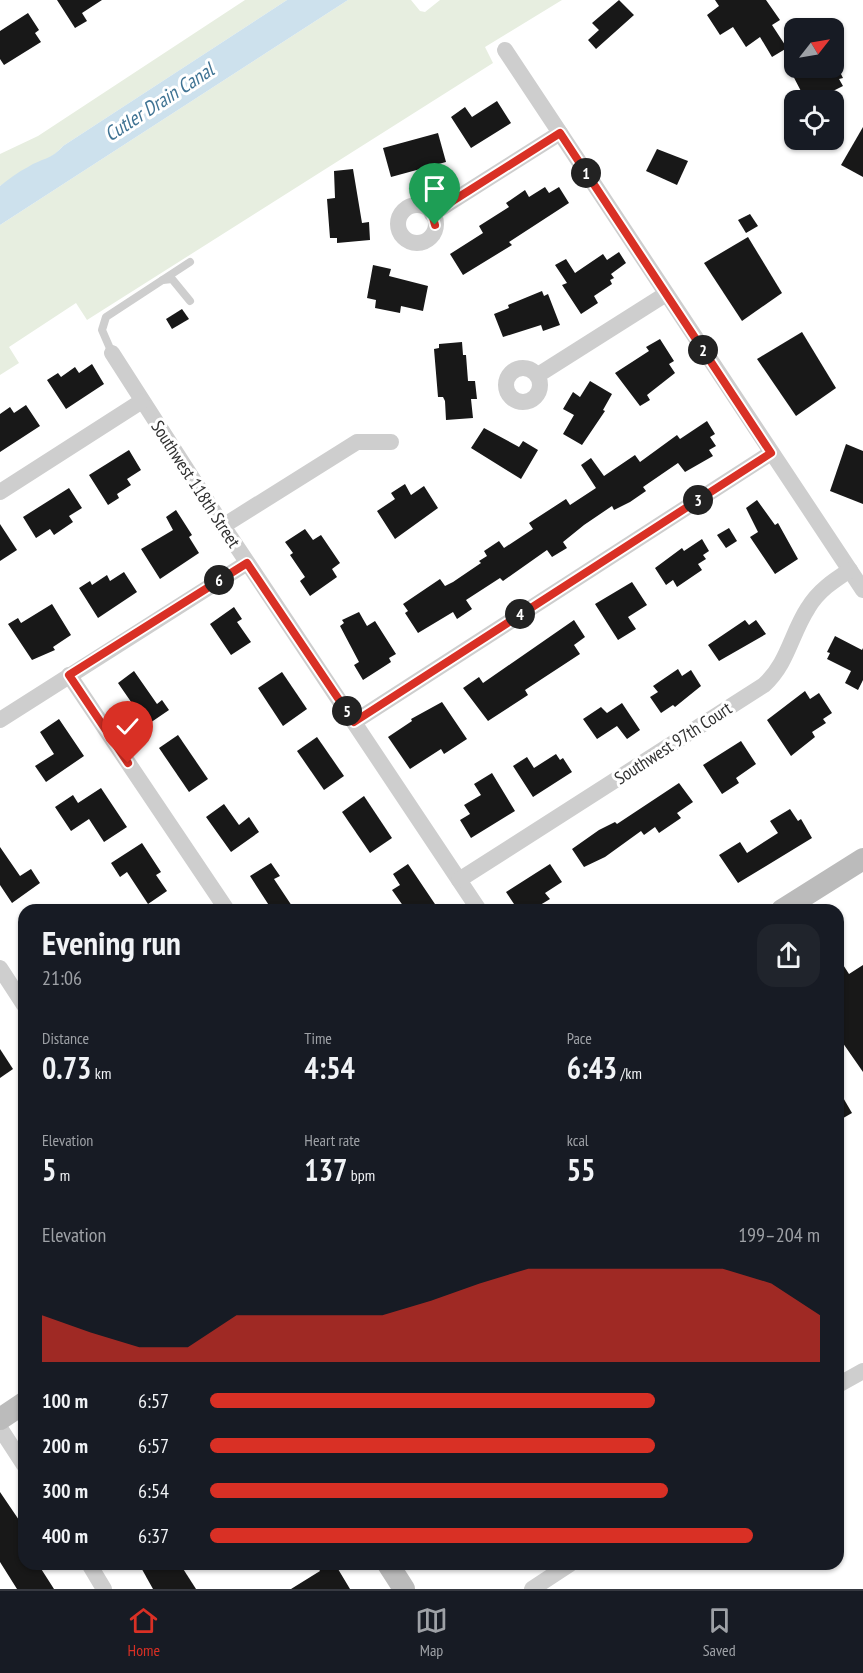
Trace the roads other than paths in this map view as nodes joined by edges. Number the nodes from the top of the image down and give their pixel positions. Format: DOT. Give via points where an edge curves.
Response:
graph roads {
  1 [pos="505,50"];
  2 [pos="560,133"];
  3 [pos="432,214"];
  4 [pos="190,262"];
  5 [pos="163,280"];
  6 [pos="666,294"];
  7 [pos="190,301"];
  8 [pos="112,353"];
  9 [pos="538,375"];
  10 [pos="142,401"];
  11 [pos="391,442"];
  12 [pos="771,453"];
  13 [pos="0,492"];
  14 [pos="223,526"];
  15 [pos="247,563"];
  16 [pos="849,570"];
  17 [pos="863,591"];
  18 [pos="69,675"];
  19 [pos="0,720"];
  20 [pos="354,722"];
  21 [pos="863,859"];
  22 [pos="459,880"];
  23 [pos="223,904"];
  24 [pos="475,904"];
  25 [pos="792,904"];
  26 [pos="0,968"];
  27 [pos="18,996"];
  28 [pos="863,1371"];
  29 [pos="844,1382"];
  30 [pos="18,1407"];
  31 [pos="0,1419"];
  32 [pos="0,1428"];
  33 [pos="18,1456"];
  34 [pos="93,1570"];
  35 [pos="392,1570"];
  36 [pos="561,1570"];
  37 [pos="104,1589"];
  38 [pos="404,1589"];
  39 [pos="532,1589"];
  1 -- 2 [label="street"];
  2 -- 3 [label="street"];
  2 -- 6 [label="street"];
  4 -- 5 [label="lane"];
  5 -- 7 [label="lane" via="172,279"];
  5 -- 8 [label="lane, Southwest 118th Street" via="109,314 102,324"];
  6 -- 9 [label="street"];
  6 -- 12 [label="street"];
  8 -- 10 [label="street, Southwest 118th Street"];
  10 -- 13 [label="street"];
  10 -- 14 [label="street, Southwest 118th Street"];
  11 -- 14 [label="street" via="357,442"];
  12 -- 16 [label="street"];
  12 -- 20 [label="street"];
  14 -- 15 [label="street, Southwest 118th Street"];
  15 -- 18 [label="street"];
  15 -- 20 [label="street, Southwest 118th Street"];
  16 -- 17 [label="street"];
  16 -- 22 [label="street, Southwest 97th Court" via="815,597 784,661 764,685"];
  18 -- 19 [label="street"];
  18 -- 23 [label="street"];
  20 -- 22 [label="street, Southwest 118th Street"];
  21 -- 25 [label="street"];
  22 -- 24 [label="street, Southwest 118th Street"];
  26 -- 27 [label="street"];
  28 -- 29 [label="street"];
  30 -- 31 [label="street"];
  32 -- 33 [label="street"];
  34 -- 37 [label="street"];
  35 -- 38 [label="street"];
  36 -- 39 [label="street"];
}
